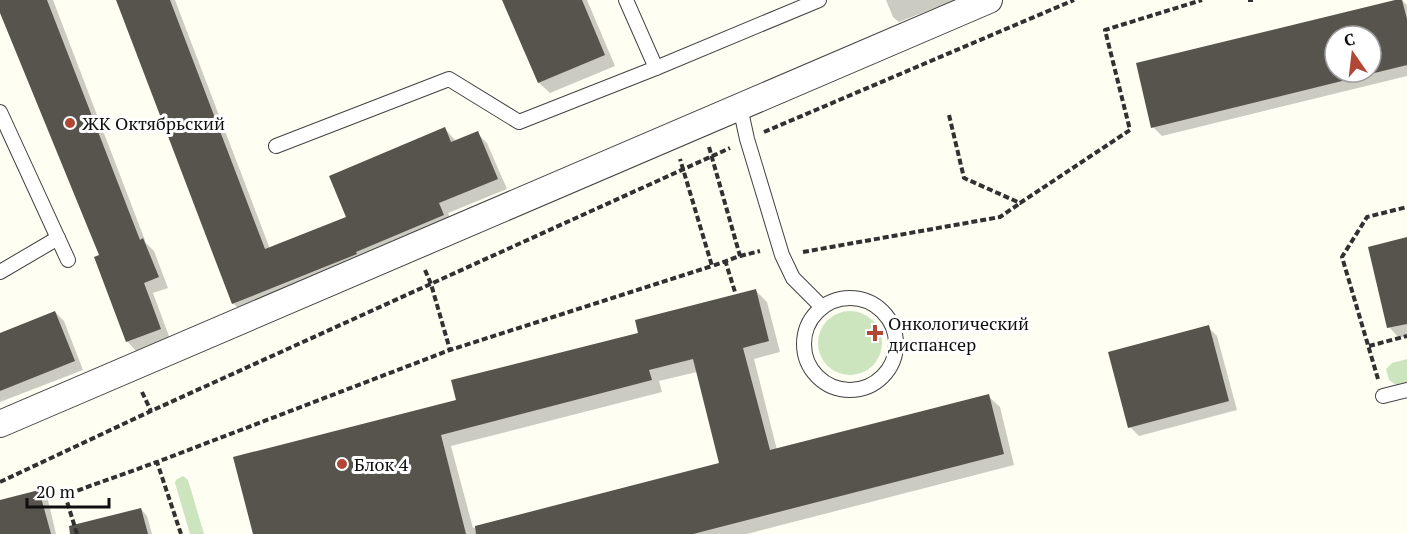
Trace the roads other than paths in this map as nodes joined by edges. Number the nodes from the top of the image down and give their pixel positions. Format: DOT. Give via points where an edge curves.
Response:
graph roads {
  1 [pos="626,0"];
  2 [pos="819,0"];
  3 [pos="988,0"];
  4 [pos="656,68"];
  5 [pos="740,107"];
  6 [pos="0,112"];
  7 [pos="276,146"];
  8 [pos="58,238"];
  9 [pos="68,260"];
  10 [pos="0,272"];
  11 [pos="822,307"];
  12 [pos="1407,390"];
  13 [pos="1383,396"];
  14 [pos="0,424"];
  1 -- 4 [label="lane"];
  2 -- 4 [label="lane"];
  3 -- 5 [label="street"];
  4 -- 7 [label="lane" via="519,122 449,79"];
  5 -- 11 [label="lane" via="782,255 793,278"];
  5 -- 14 [label="street"];
  6 -- 8 [label="lane"];
  8 -- 9 [label="lane"];
  8 -- 10 [label="lane"];
  11 -- 11 [label="lane" via="840,299 859,299 877,306 890,321 896,339 894,358 885,375 869,386 850,390 831,386 815,375 806,359 804,339 810,321"];
  12 -- 13 [label="lane"];
}
